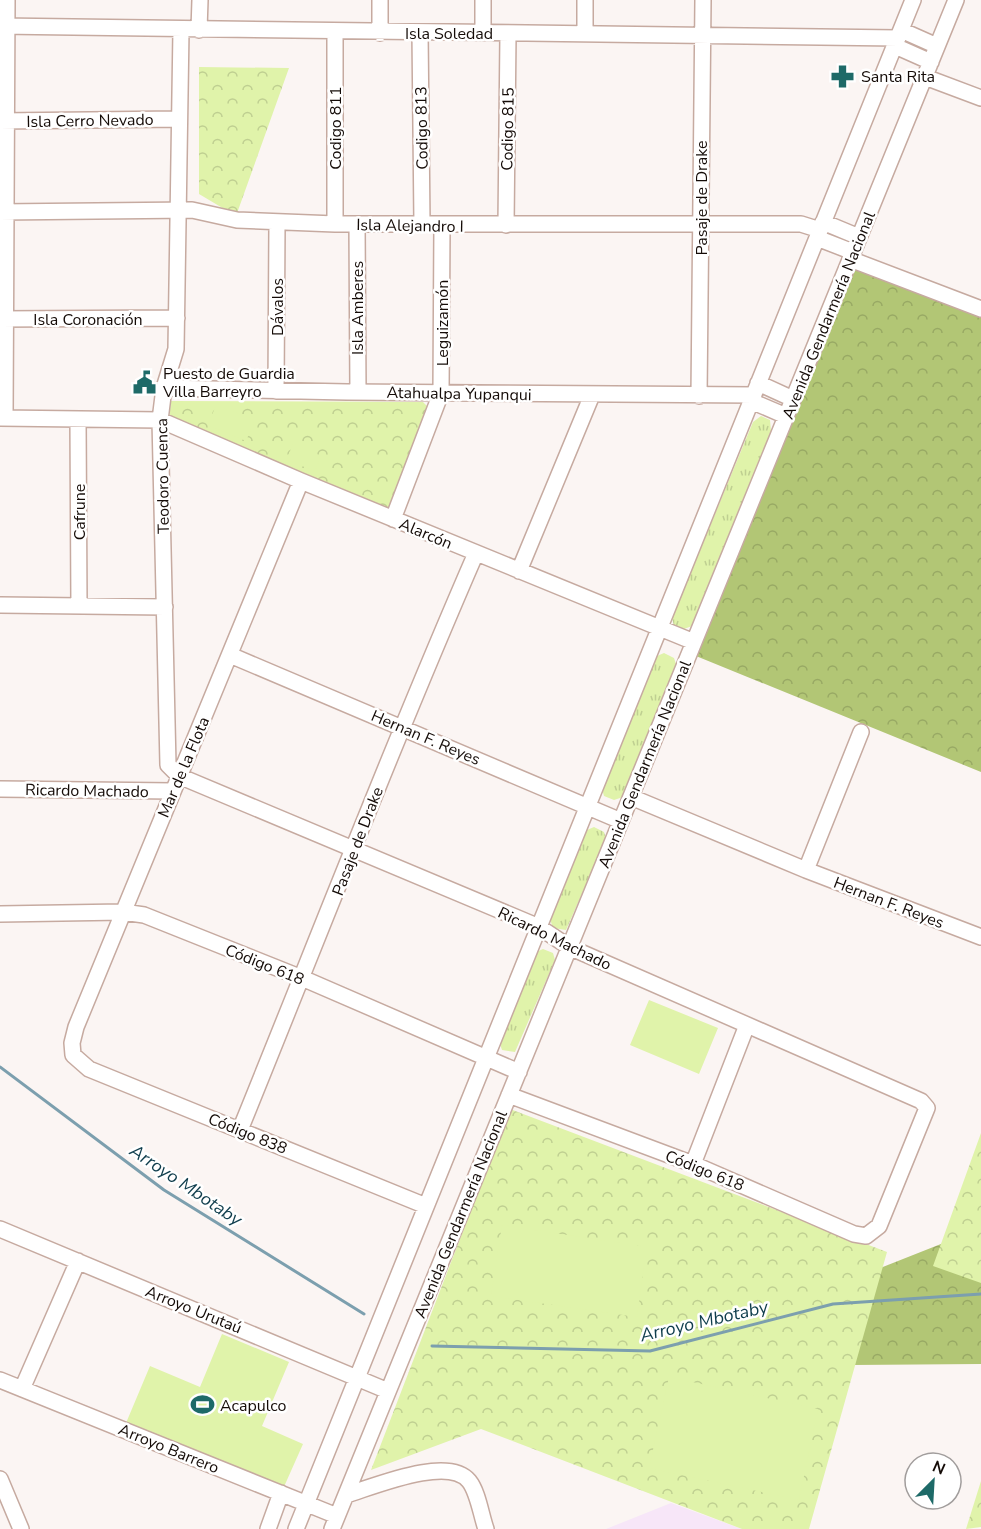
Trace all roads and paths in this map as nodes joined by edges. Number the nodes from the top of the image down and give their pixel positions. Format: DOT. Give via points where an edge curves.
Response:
graph roads {
  1 [pos="8,0"];
  2 [pos="200,0"];
  3 [pos="380,0"];
  4 [pos="483,0"];
  5 [pos="585,0"];
  6 [pos="703,0"];
  7 [pos="913,0"];
  8 [pos="956,0"];
  9 [pos="3,26"];
  10 [pos="181,30"];
  11 [pos="199,30"];
  12 [pos="335,32"];
  13 [pos="420,32"];
  14 [pos="380,33"];
  15 [pos="483,33"];
  16 [pos="585,33"];
  17 [pos="508,34"];
  18 [pos="702,35"];
  19 [pos="898,38"];
  20 [pos="938,46"];
  21 [pos="928,69"];
  22 [pos="981,98"];
  23 [pos="179,119"];
  24 [pos="3,121"];
  25 [pos="178,211"];
  26 [pos="3,212"];
  27 [pos="277,223"];
  28 [pos="335,224"];
  29 [pos="357,224"];
  30 [pos="422,224"];
  31 [pos="442,225"];
  32 [pos="506,225"];
  33 [pos="701,225"];
  34 [pos="820,230"];
  35 [pos="859,237"];
  36 [pos="852,256"];
  37 [pos="981,309"];
  38 [pos="177,318"];
  39 [pos="3,319"];
  40 [pos="164,388"];
  41 [pos="276,391"];
  42 [pos="358,392"];
  43 [pos="441,393"];
  44 [pos="755,393"];
  45 [pos="592,395"];
  46 [pos="699,396"];
  47 [pos="793,399"];
  48 [pos="786,416"];
  49 [pos="3,418"];
  50 [pos="78,419"];
  51 [pos="160,420"];
  52 [pos="301,481"];
  53 [pos="393,519"];
  54 [pos="476,554"];
  55 [pos="519,571"];
  56 [pos="0,605"];
  57 [pos="79,606"];
  58 [pos="165,607"];
  59 [pos="659,629"];
  60 [pos="694,642"];
  61 [pos="230,655"];
  62 [pos="401,726"];
  63 [pos="861,732"];
  64 [pos="179,776"];
  65 [pos="0,789"];
  66 [pos="173,791"];
  67 [pos="630,798"];
  68 [pos="586,806"];
  69 [pos="621,821"];
  70 [pos="355,849"];
  71 [pos="806,870"];
  72 [pos="123,912"];
  73 [pos="0,914"];
  74 [pos="539,927"];
  75 [pos="981,937"];
  76 [pos="569,947"];
  77 [pos="302,978"];
  78 [pos="747,1025"];
  79 [pos="73,1055"];
  80 [pos="487,1056"];
  81 [pos="519,1072"];
  82 [pos="509,1095"];
  83 [pos="240,1130"];
  84 [pos="693,1164"];
  85 [pos="426,1206"];
  86 [pos="0,1229"];
  87 [pos="866,1236"];
  88 [pos="78,1261"];
  89 [pos="357,1376"];
  90 [pos="0,1380"];
  91 [pos="22,1389"];
  92 [pos="388,1390"];
  93 [pos="0,1479"];
  94 [pos="281,1493"];
  95 [pos="346,1495"];
  96 [pos="306,1503"];
  97 [pos="334,1523"];
  98 [pos="21,1529"];
  99 [pos="268,1529"];
  100 [pos="296,1529"];
  101 [pos="486,1529"];
  1 -- 9 [label="street"];
  2 -- 11 [label="street"];
  3 -- 14 [label="street"];
  4 -- 15 [label="street"];
  5 -- 16 [label="street"];
  6 -- 18 [label="street, Pasaje de Drake"];
  7 -- 19 [label="street, Avenida Gendarmería Nacional"];
  8 -- 20 [label="street, Avenida Gendarmería Nacional"];
  9 -- 10 [label="street, Isla Soledad"];
  9 -- 24 [label="street"];
  10 -- 11 [label="street, Isla Soledad"];
  10 -- 23 [label="street, Teodoro Cuenca"];
  11 -- 12 [label="street, Isla Soledad"];
  12 -- 14 [label="street, Isla Soledad"];
  12 -- 28 [label="street, Codigo 811"];
  13 -- 14 [label="street, Isla Soledad"];
  13 -- 15 [label="street, Isla Soledad"];
  13 -- 30 [label="street, Codigo 813"];
  15 -- 17 [label="street, Isla Soledad"];
  16 -- 17 [label="street, Isla Soledad"];
  16 -- 18 [label="street, Isla Soledad"];
  17 -- 32 [label="street, Codigo 815"];
  18 -- 19 [label="street, Isla Soledad"];
  18 -- 33 [label="street, Pasaje de Drake"];
  19 -- 20 [label="street"];
  19 -- 21 [label="street"];
  19 -- 34 [label="street, Avenida Gendarmería Nacional"];
  20 -- 21 [label="street, Avenida Gendarmería Nacional"];
  21 -- 22 [label="street"];
  21 -- 35 [label="street, Avenida Gendarmería Nacional"];
  23 -- 24 [label="street, Isla Cerro Nevado"];
  23 -- 25 [label="street, Teodoro Cuenca"];
  24 -- 26 [label="street"];
  25 -- 26 [label="street, Isla Alejandro I"];
  25 -- 27 [label="street, Isla Alejandro I"];
  25 -- 38 [label="street, Teodoro Cuenca"];
  26 -- 39 [label="street"];
  27 -- 28 [label="street, Isla Alejandro I"];
  27 -- 41 [label="street, Dávalos"];
  28 -- 29 [label="street, Isla Alejandro I"];
  29 -- 30 [label="street, Isla Alejandro I"];
  29 -- 42 [label="street, Isla Amberes"];
  30 -- 31 [label="street, Isla Alejandro I"];
  31 -- 32 [label="street, Isla Alejandro I"];
  31 -- 43 [label="street, Leguizamón"];
  32 -- 33 [label="street, Isla Alejandro I"];
  33 -- 34 [label="street, Isla Alejandro I" via="801,224"];
  33 -- 46 [label="street, Pasaje de Drake"];
  34 -- 35 [label="street"];
  34 -- 36 [label="street"];
  34 -- 44 [label="street, Avenida Gendarmería Nacional"];
  35 -- 36 [label="street, Avenida Gendarmería Nacional"];
  36 -- 37 [label="street"];
  36 -- 47 [label="street, Avenida Gendarmería Nacional"];
  38 -- 39 [label="street, Isla Coronación"];
  38 -- 40 [label="street, Teodoro Cuenca" via="176,349"];
  39 -- 49 [label="street"];
  40 -- 41 [label="street, Atahualpa Yupanqui"];
  40 -- 51 [label="street, Teodoro Cuenca"];
  41 -- 42 [label="street, Atahualpa Yupanqui"];
  42 -- 43 [label="street, Atahualpa Yupanqui"];
  43 -- 45 [label="street, Atahualpa Yupanqui"];
  43 -- 53 [label="street, Leguizamón"];
  44 -- 46 [label="street, Atahualpa Yupanqui"];
  44 -- 47 [label="street"];
  44 -- 48 [label="street"];
  44 -- 59 [label="street, Avenida Gendarmería Nacional"];
  45 -- 46 [label="street, Atahualpa Yupanqui"];
  45 -- 55 [label="street"];
  47 -- 48 [label="street, Avenida Gendarmería Nacional"];
  48 -- 60 [label="street, Avenida Gendarmería Nacional"];
  49 -- 50 [label="street"];
  50 -- 51 [label="street"];
  50 -- 57 [label="street, Cafrune"];
  51 -- 52 [label="street, Alarcón"];
  51 -- 58 [label="street, Teodoro Cuenca"];
  52 -- 53 [label="street, Alarcón"];
  52 -- 61 [label="street, Mar de la Flota"];
  53 -- 54 [label="street, Alarcón"];
  54 -- 55 [label="street, Alarcón"];
  54 -- 62 [label="street, Pasaje de Drake"];
  55 -- 59 [label="street, Alarcón"];
  56 -- 57 [label="street"];
  57 -- 58 [label="street"];
  58 -- 64 [label="street, Teodoro Cuenca" via="168,765"];
  59 -- 60 [label="street, Alarcón"];
  59 -- 68 [label="street, Avenida Gendarmería Nacional"];
  60 -- 67 [label="street, Avenida Gendarmería Nacional"];
  61 -- 62 [label="street, Hernan F. Reyes"];
  61 -- 64 [label="street, Mar de la Flota"];
  62 -- 68 [label="street, Hernan F. Reyes"];
  62 -- 70 [label="street, Pasaje de Drake"];
  63 -- 71 [label="street"];
  64 -- 66 [label="street, Mar de la Flota"];
  64 -- 70 [label="street, Ricardo Machado"];
  65 -- 66 [label="street, Ricardo Machado"];
  66 -- 72 [label="street, Mar de la Flota"];
  67 -- 69 [label="street, Avenida Gendarmería Nacional"];
  67 -- 71 [label="street, Hernan F. Reyes"];
  68 -- 69 [label="street, Hernan F. Reyes"];
  68 -- 74 [label="street, Avenida Gendarmería Nacional"];
  69 -- 76 [label="street, Avenida Gendarmería Nacional"];
  70 -- 74 [label="street, Ricardo Machado"];
  70 -- 77 [label="street, Pasaje de Drake"];
  71 -- 75 [label="street, Hernan F. Reyes"];
  72 -- 73 [label="street, Código 618"];
  72 -- 77 [label="street, Código 618" via="144,915"];
  72 -- 79 [label="street, Mar de la Flota" via="76,1027"];
  74 -- 76 [label="street, Ricardo Machado"];
  74 -- 80 [label="street, Avenida Gendarmería Nacional"];
  76 -- 78 [label="street, Ricardo Machado"];
  76 -- 81 [label="street, Avenida Gendarmería Nacional"];
  77 -- 80 [label="street, Código 618"];
  77 -- 83 [label="street, Pasaje de Drake"];
  78 -- 84 [label="street"];
  78 -- 87 [label="street, Ricardo Machado" via="921,1101 927,1108 879,1226"];
  79 -- 83 [label="street, Código 838" via="89,1069"];
  80 -- 81 [label="street, Código 618"];
  80 -- 85 [label="street, Avenida Gendarmería Nacional"];
  81 -- 82 [label="street, Avenida Gendarmería Nacional"];
  82 -- 84 [label="street, Código 618"];
  82 -- 92 [label="street, Avenida Gendarmería Nacional"];
  83 -- 85 [label="street, Código 838"];
  84 -- 87 [label="street, Código 618"];
  85 -- 89 [label="street, Avenida Gendarmería Nacional"];
  86 -- 88 [label="street, Arroyo Urutaú"];
  88 -- 89 [label="street, Arroyo Urutaú"];
  88 -- 91 [label="street"];
  89 -- 92 [label="street, Arroyo Urutaú"];
  89 -- 96 [label="street, Avenida Gendarmería Nacional"];
  90 -- 91 [label="street, Arroyo Barrero"];
  91 -- 94 [label="street, Arroyo Barrero"];
  92 -- 95 [label="street, Avenida Gendarmería Nacional"];
  93 -- 98 [label="street"];
  94 -- 96 [label="street, Arroyo Barrero"];
  94 -- 99 [label="street"];
  95 -- 97 [label="street, Avenida Gendarmería Nacional"];
  95 -- 101 [label="street" via="415,1474 457,1472 469,1482"];
  96 -- 97 [label="street, Arroyo Barrero"];
  96 -- 100 [label="street, Avenida Gendarmería Nacional"];
}
